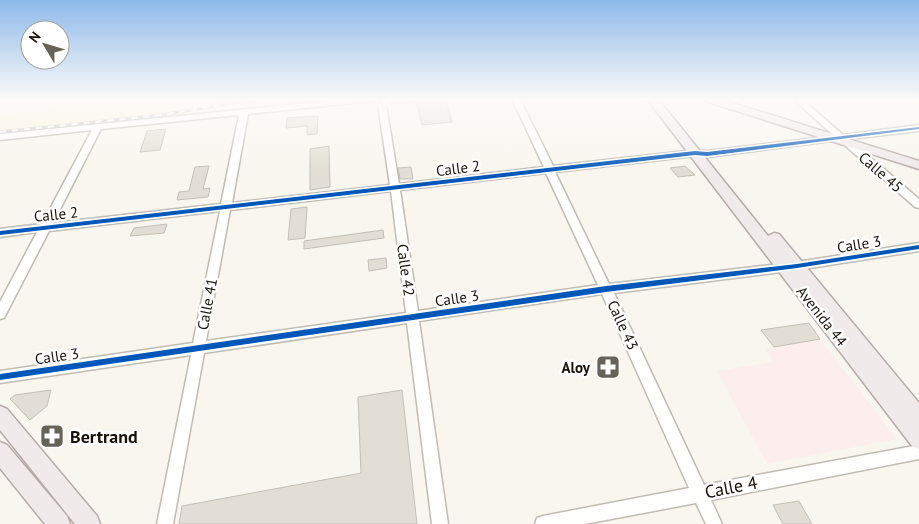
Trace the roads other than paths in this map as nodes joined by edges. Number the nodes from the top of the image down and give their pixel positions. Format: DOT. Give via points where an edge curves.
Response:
graph roads {
  1 [pos="135,123"];
  2 [pos="242,123"];
  3 [pos="385,123"];
  4 [pos="528,123"];
  5 [pos="674,123"];
  6 [pos="679,123"];
  7 [pos="793,123"];
  8 [pos="800,123"];
  9 [pos="825,123"];
  10 [pos="98,127"];
  11 [pos="919,128"];
  12 [pos="0,137"];
  13 [pos="840,137"];
  14 [pos="701,154"];
  15 [pos="919,158"];
  16 [pos="919,164"];
  17 [pos="550,170"];
  18 [pos="395,188"];
  19 [pos="919,205"];
  20 [pos="226,207"];
  21 [pos="46,228"];
  22 [pos="0,233"];
  23 [pos="919,247"];
  24 [pos="790,267"];
  25 [pos="606,289"];
  26 [pos="0,314"];
  27 [pos="412,317"];
  28 [pos="199,348"];
  29 [pos="0,377"];
  30 [pos="0,415"];
  31 [pos="919,418"];
  32 [pos="919,438"];
  33 [pos="0,452"];
  34 [pos="919,452"];
  35 [pos="700,493"];
  36 [pos="59,524"];
  37 [pos="89,524"];
  38 [pos="165,524"];
  39 [pos="440,524"];
  40 [pos="543,524"];
  41 [pos="714,524"];
  1 -- 10 [label="street"];
  2 -- 20 [label="street, Calle 41"];
  3 -- 18 [label="street, Calle 42"];
  4 -- 17 [label="street, Calle 43"];
  5 -- 14 [label="main road, Avenida 44"];
  6 -- 14 [label="main road, Avenida 44"];
  7 -- 13 [label="main road"];
  8 -- 13 [label="main road"];
  9 -- 13 [label="street, Calle 45"];
  10 -- 12 [label="street"];
  10 -- 21 [label="street"];
  11 -- 13 [label="street, Calle 2"];
  13 -- 14 [label="street, Calle 2"];
  13 -- 15 [label="main road"];
  13 -- 16 [label="main road"];
  13 -- 19 [label="street, Calle 45"];
  14 -- 17 [label="street, Calle 2"];
  14 -- 24 [label="main road, Avenida 44"];
  17 -- 18 [label="street, Calle 2"];
  17 -- 25 [label="street, Calle 43"];
  18 -- 20 [label="street, Calle 2"];
  18 -- 27 [label="street, Calle 42"];
  20 -- 21 [label="street, Calle 2"];
  20 -- 28 [label="street, Calle 41"];
  21 -- 22 [label="street, Calle 2"];
  21 -- 26 [label="street"];
  23 -- 24 [label="street, Calle 3"];
  24 -- 25 [label="street, Calle 3"];
  24 -- 31 [label="main road, Avenida 44"];
  24 -- 32 [label="main road, Avenida 44"];
  25 -- 27 [label="street, Calle 3"];
  25 -- 35 [label="street, Calle 43"];
  27 -- 28 [label="street, Calle 3"];
  27 -- 39 [label="street, Calle 42"];
  28 -- 29 [label="street, Calle 3"];
  28 -- 38 [label="street, Calle 41"];
  30 -- 37 [label="main road"];
  33 -- 36 [label="main road"];
  34 -- 35 [label="street, Calle 4"];
  35 -- 40 [label="street, Calle 4"];
  35 -- 41 [label="street, Calle 43"];
}
